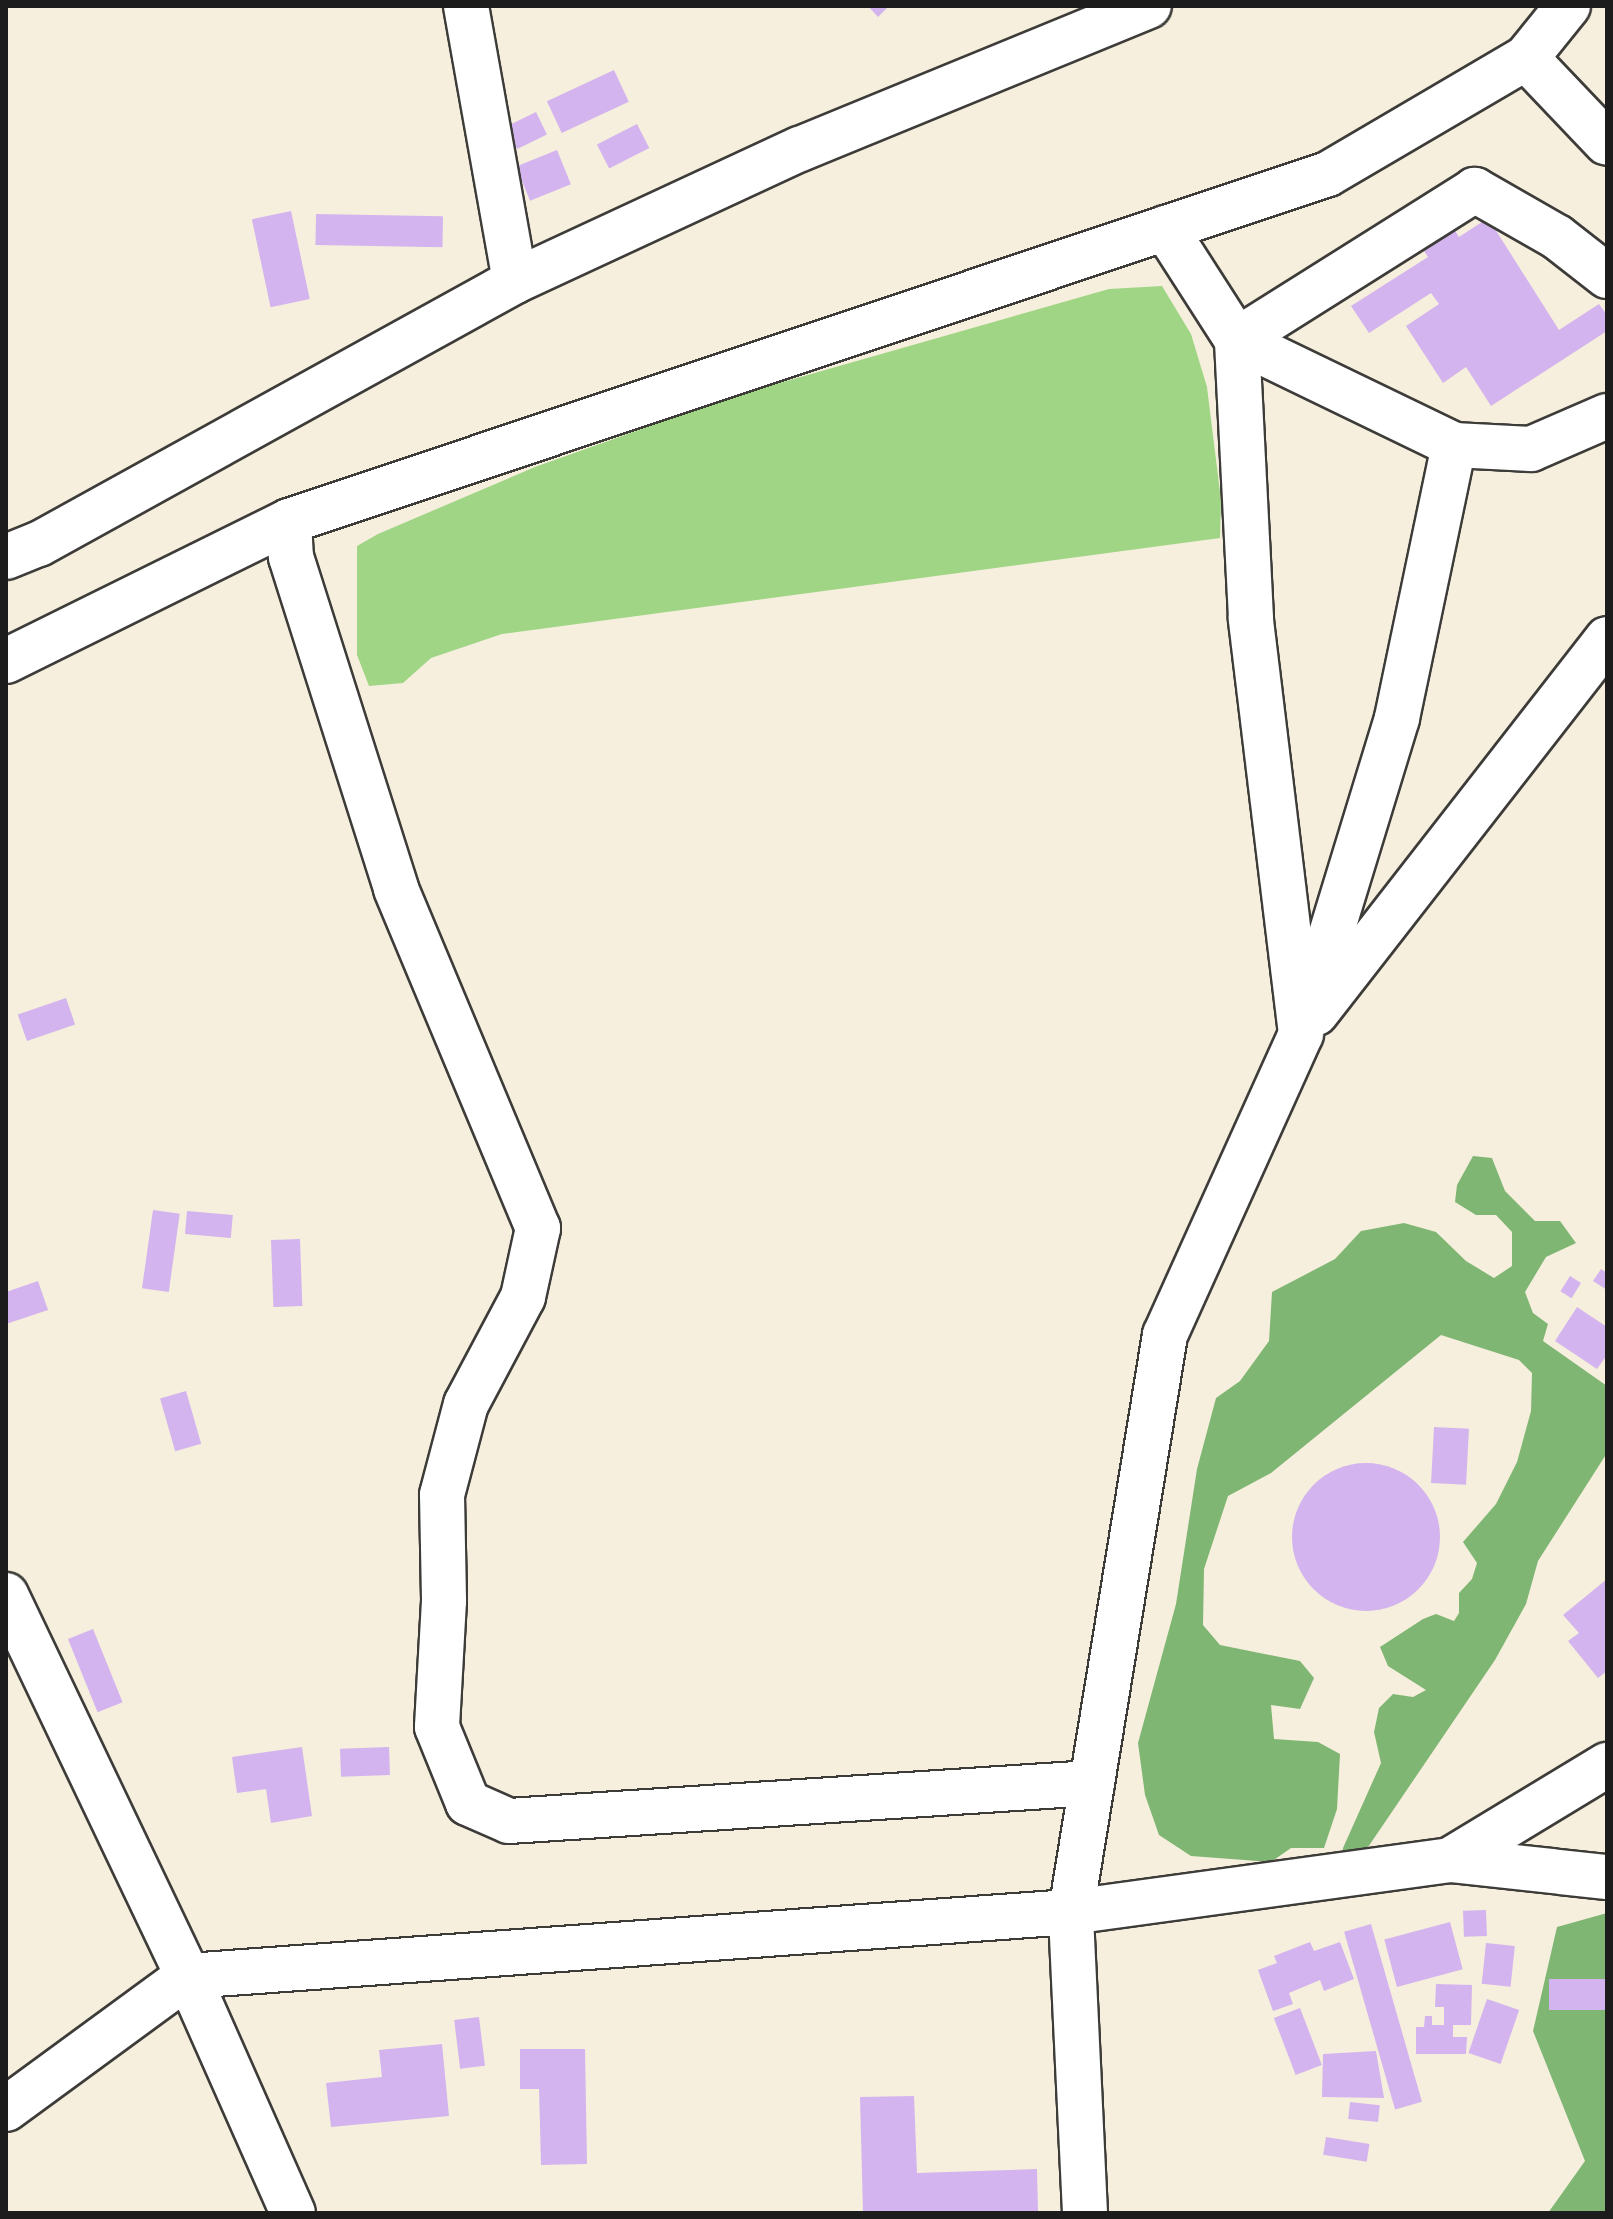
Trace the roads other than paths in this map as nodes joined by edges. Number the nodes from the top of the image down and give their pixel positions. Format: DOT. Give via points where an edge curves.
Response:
graph roads {
  1 [pos="466,6"];
  2 [pos="1149,6"];
  3 [pos="1568,6"];
  4 [pos="1526,58"];
  5 [pos="1607,143"];
  6 [pos="1165,228"];
  7 [pos="1607,276"];
  8 [pos="515,281"];
  9 [pos="1237,340"];
  10 [pos="1607,416"];
  11 [pos="1454,445"];
  12 [pos="289,521"];
  13 [pos="6,557"];
  14 [pos="1607,639"];
  15 [pos="6,661"];
  16 [pos="1301,1034"];
  17 [pos="6,1595"];
  18 [pos="1607,1765"];
  19 [pos="1092,1783"];
  20 [pos="1450,1860"];
  21 [pos="1607,1877"];
  22 [pos="1071,1912"];
  23 [pos="188,1976"];
  24 [pos="6,2109"];
  25 [pos="293,2213"];
  26 [pos="1085,2213"];
  1 -- 8 [label="street"];
  2 -- 8 [label="street" via="800,149"];
  3 -- 4 [label="street"];
  4 -- 5 [label="street"];
  4 -- 6 [label="street" via="1328,174"];
  6 -- 9 [label="street"];
  6 -- 12 [label="street"];
  7 -- 9 [label="street" via="1557,237 1475,190"];
  8 -- 13 [label="street"];
  9 -- 11 [label="street"];
  9 -- 16 [label="street" via="1251,618"];
  10 -- 11 [label="street" via="1531,449"];
  11 -- 16 [label="street" via="1397,718"];
  12 -- 15 [label="street"];
  12 -- 19 [label="street" via="291,557 396,889 538,1228 523,1297 466,1404 442,1495 444,1601 437,1727 468,1803 509,1821"];
  14 -- 16 [label="street"];
  16 -- 19 [label="street" via="1165,1335"];
  17 -- 23 [label="street"];
  18 -- 20 [label="street"];
  19 -- 22 [label="street"];
  20 -- 21 [label="street"];
  20 -- 22 [label="street"];
  22 -- 23 [label="street"];
  22 -- 26 [label="street"];
  23 -- 24 [label="street"];
  23 -- 25 [label="street"];
}
